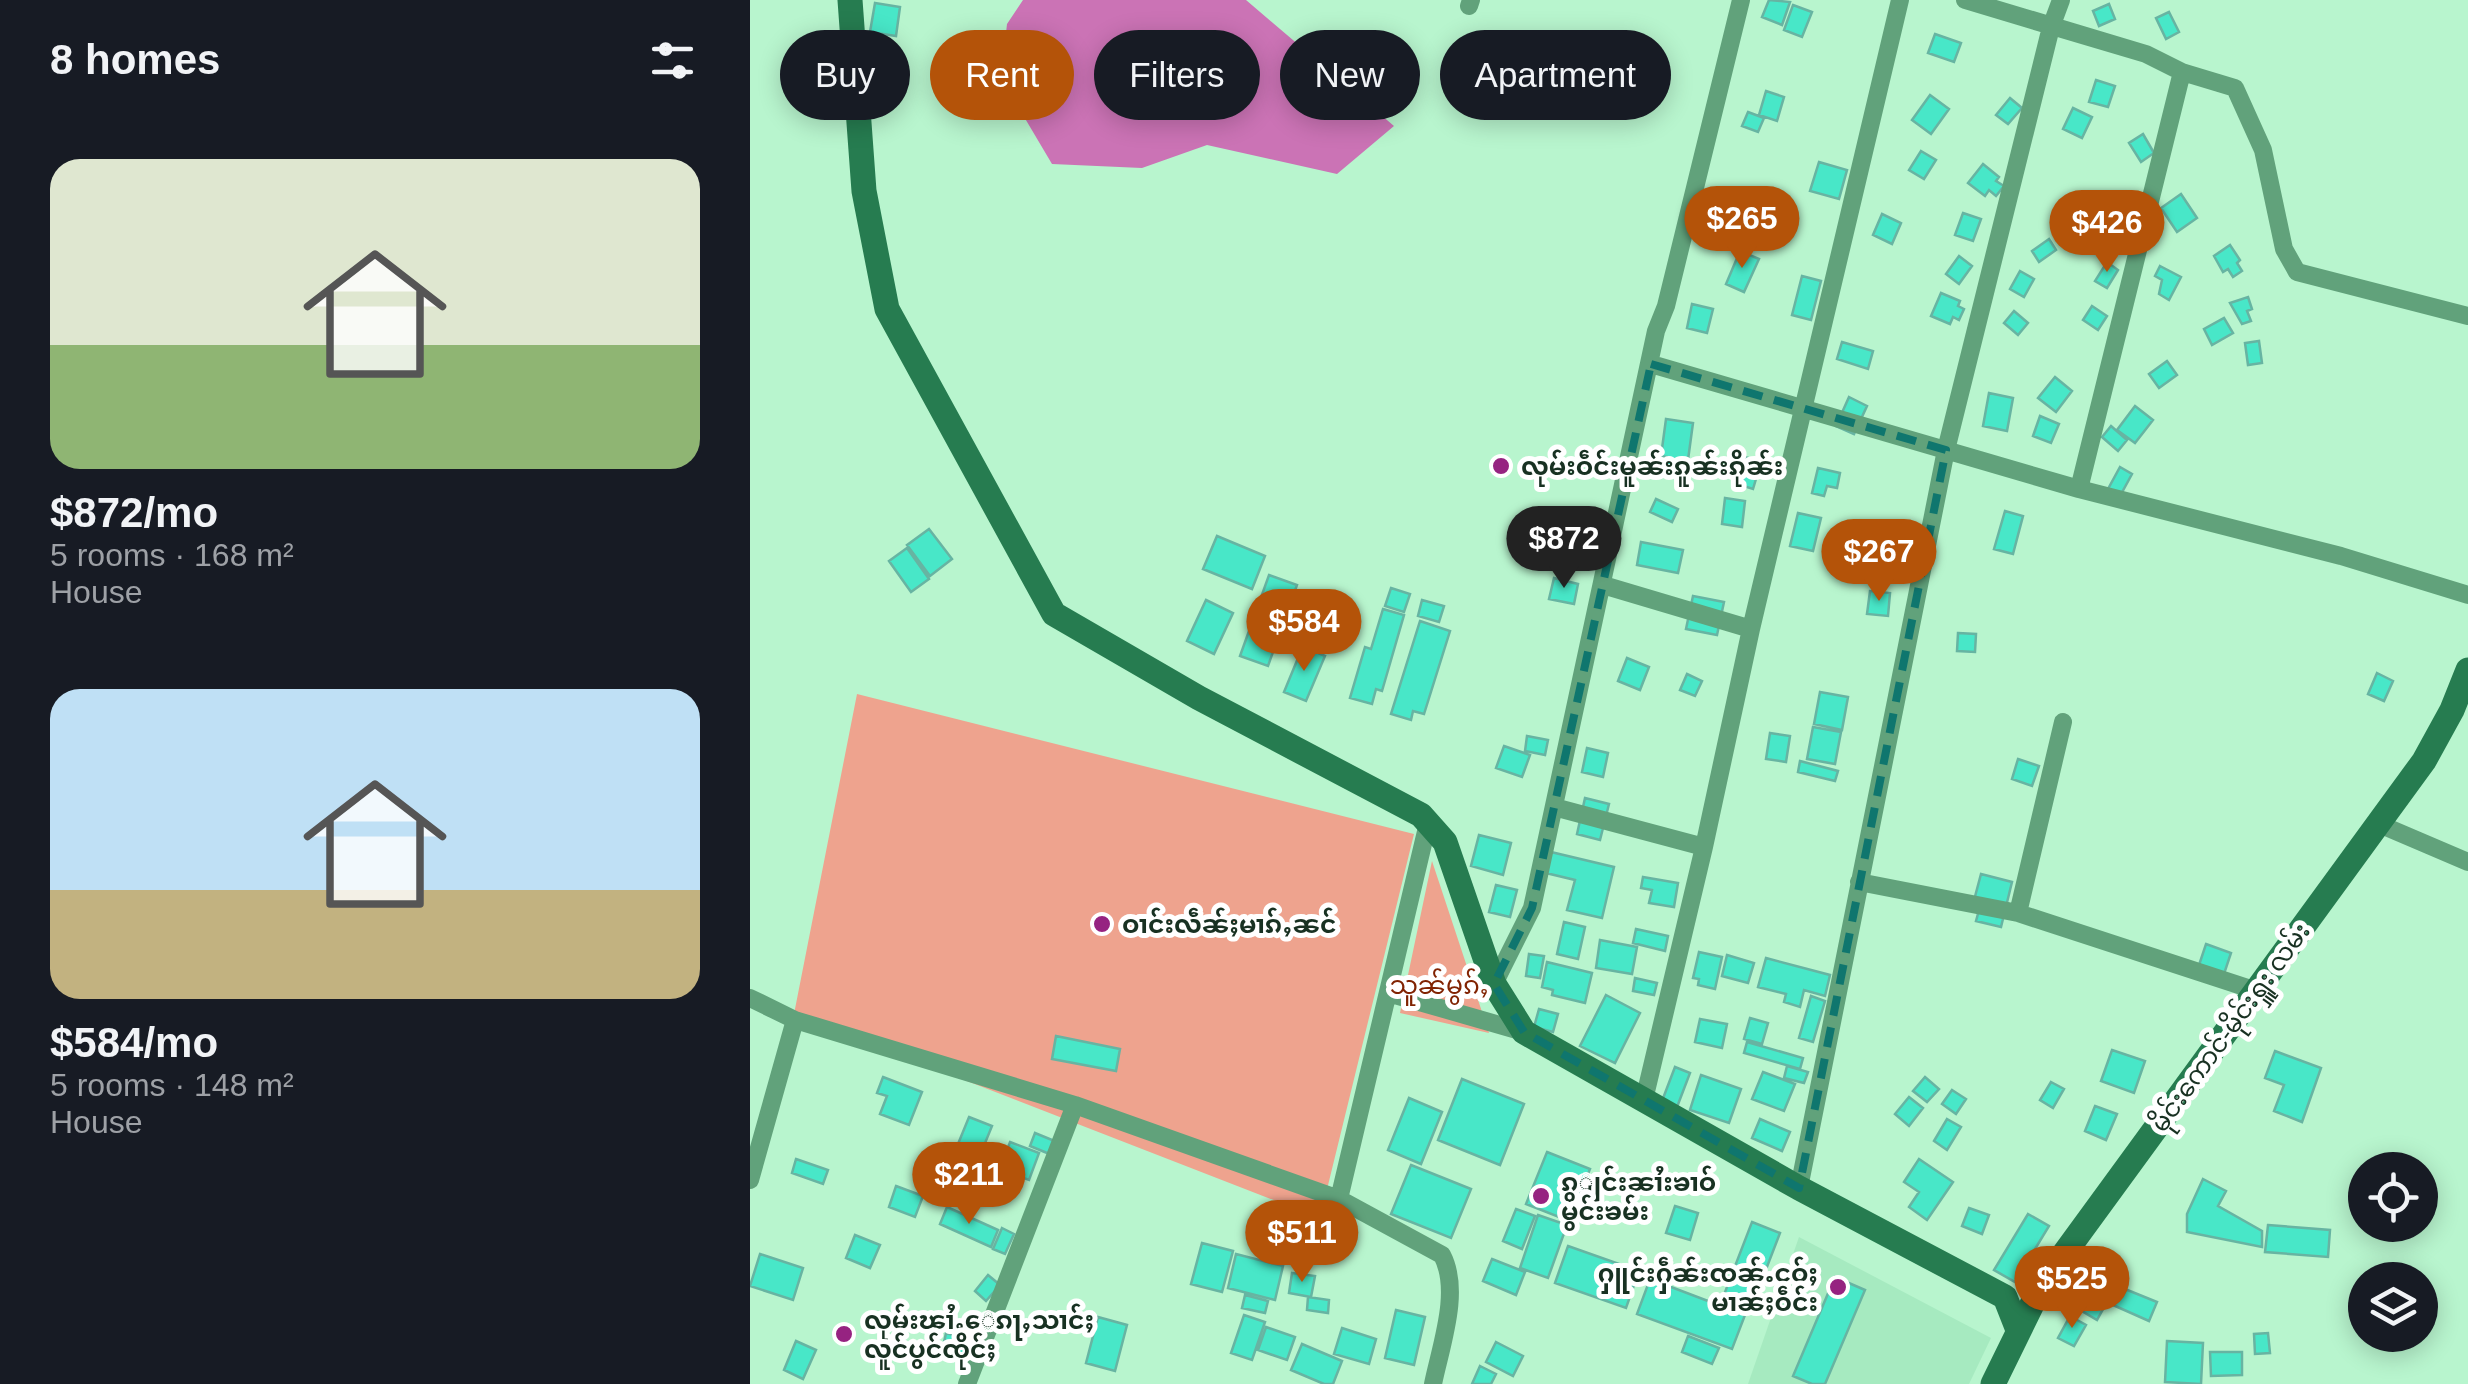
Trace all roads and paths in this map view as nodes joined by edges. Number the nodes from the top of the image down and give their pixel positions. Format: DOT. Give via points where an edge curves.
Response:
graph roads {
  1 [pos="850,0"];
  2 [pos="1742,0"];
  3 [pos="1900,0"];
  4 [pos="1964,0"];
  5 [pos="2061,0"];
  6 [pos="2051,27"];
  7 [pos="2182,72"];
  8 [pos="2468,316"];
  9 [pos="1651,364"];
  10 [pos="1804,412"];
  11 [pos="1946,450"];
  12 [pos="2079,489"];
  13 [pos="1603,585"];
  14 [pos="2468,595"];
  15 [pos="1751,629"];
  16 [pos="2468,670"];
  17 [pos="2063,722"];
  18 [pos="1554,807"];
  19 [pos="1428,823"];
  20 [pos="2378,824"];
  21 [pos="1704,848"];
  22 [pos="2468,862"];
  23 [pos="1860,882"];
  24 [pos="2018,914"];
  25 [pos="1494,984"];
  26 [pos="2257,991"];
  27 [pos="1388,992"];
  28 [pos="750,998"];
  29 [pos="795,1020"];
  30 [pos="1524,1032"];
  31 [pos="1644,1100"];
  32 [pos="1075,1106"];
  33 [pos="750,1180"];
  34 [pos="1799,1188"];
  35 [pos="1339,1199"];
  36 [pos="2042,1284"];
  37 [pos="2005,1297"];
  38 [pos="2018,1330"];
  39 [pos="967,1384"];
  40 [pos="1434,1384"];
  41 [pos="1993,1384"];
  1 -- 19 [label="main road" via="864,190 887,308 1054,614"];
  2 -- 9 [label="street"];
  3 -- 10 [label="street"];
  4 -- 6 [label="street"];
  5 -- 6 [label="street"];
  6 -- 7 [label="street" via="2146,54"];
  6 -- 11 [label="street"];
  7 -- 8 [label="street" via="2234,88 2263,150 2284,249 2297,272"];
  7 -- 12 [label="street"];
  9 -- 10 [label="street"];
  9 -- 13 [label="street"];
  10 -- 11 [label="street"];
  10 -- 15 [label="street"];
  11 -- 12 [label="street"];
  11 -- 23 [label="street"];
  12 -- 14 [label="street"];
  13 -- 15 [label="street"];
  13 -- 18 [label="street"];
  15 -- 21 [label="street"];
  16 -- 20 [label="main road, မိုင်းကောင်-မိုင်းရှူး လမ်း" via="2424,761"];
  17 -- 24 [label="street"];
  18 -- 21 [label="street"];
  18 -- 25 [label="street" via="1532,908"];
  19 -- 25 [label="main road" via="1445,842"];
  19 -- 27 [label="street"];
  20 -- 22 [label="street"];
  20 -- 26 [label="main road, မိုင်းကောင်-မိုင်းရှူး လမ်း"];
  21 -- 31 [label="street"];
  23 -- 24 [label="street"];
  23 -- 34 [label="street"];
  24 -- 26 [label="street"];
  25 -- 30 [label="main road"];
  26 -- 36 [label="main road, မိုင်းကောင်-မိုင်းရှူး လမ်း"];
  27 -- 30 [label="street"];
  27 -- 35 [label="street"];
  28 -- 29 [label="street"];
  29 -- 32 [label="street"];
  29 -- 33 [label="street"];
  30 -- 31 [label="main road"];
  31 -- 34 [label="main road"];
  32 -- 35 [label="street"];
  32 -- 39 [label="street"];
  34 -- 37 [label="main road"];
  35 -- 40 [label="street" via="1442,1255 1451,1272"];
  36 -- 37 [label="main road"];
  36 -- 38 [label="main road, မိုင်းကောင်-မိုင်းရှူး လမ်း"];
  37 -- 38 [label="main road"];
  38 -- 41 [label="main road, မိုင်းကောင်-မိုင်းရှူး လမ်း"];
}
